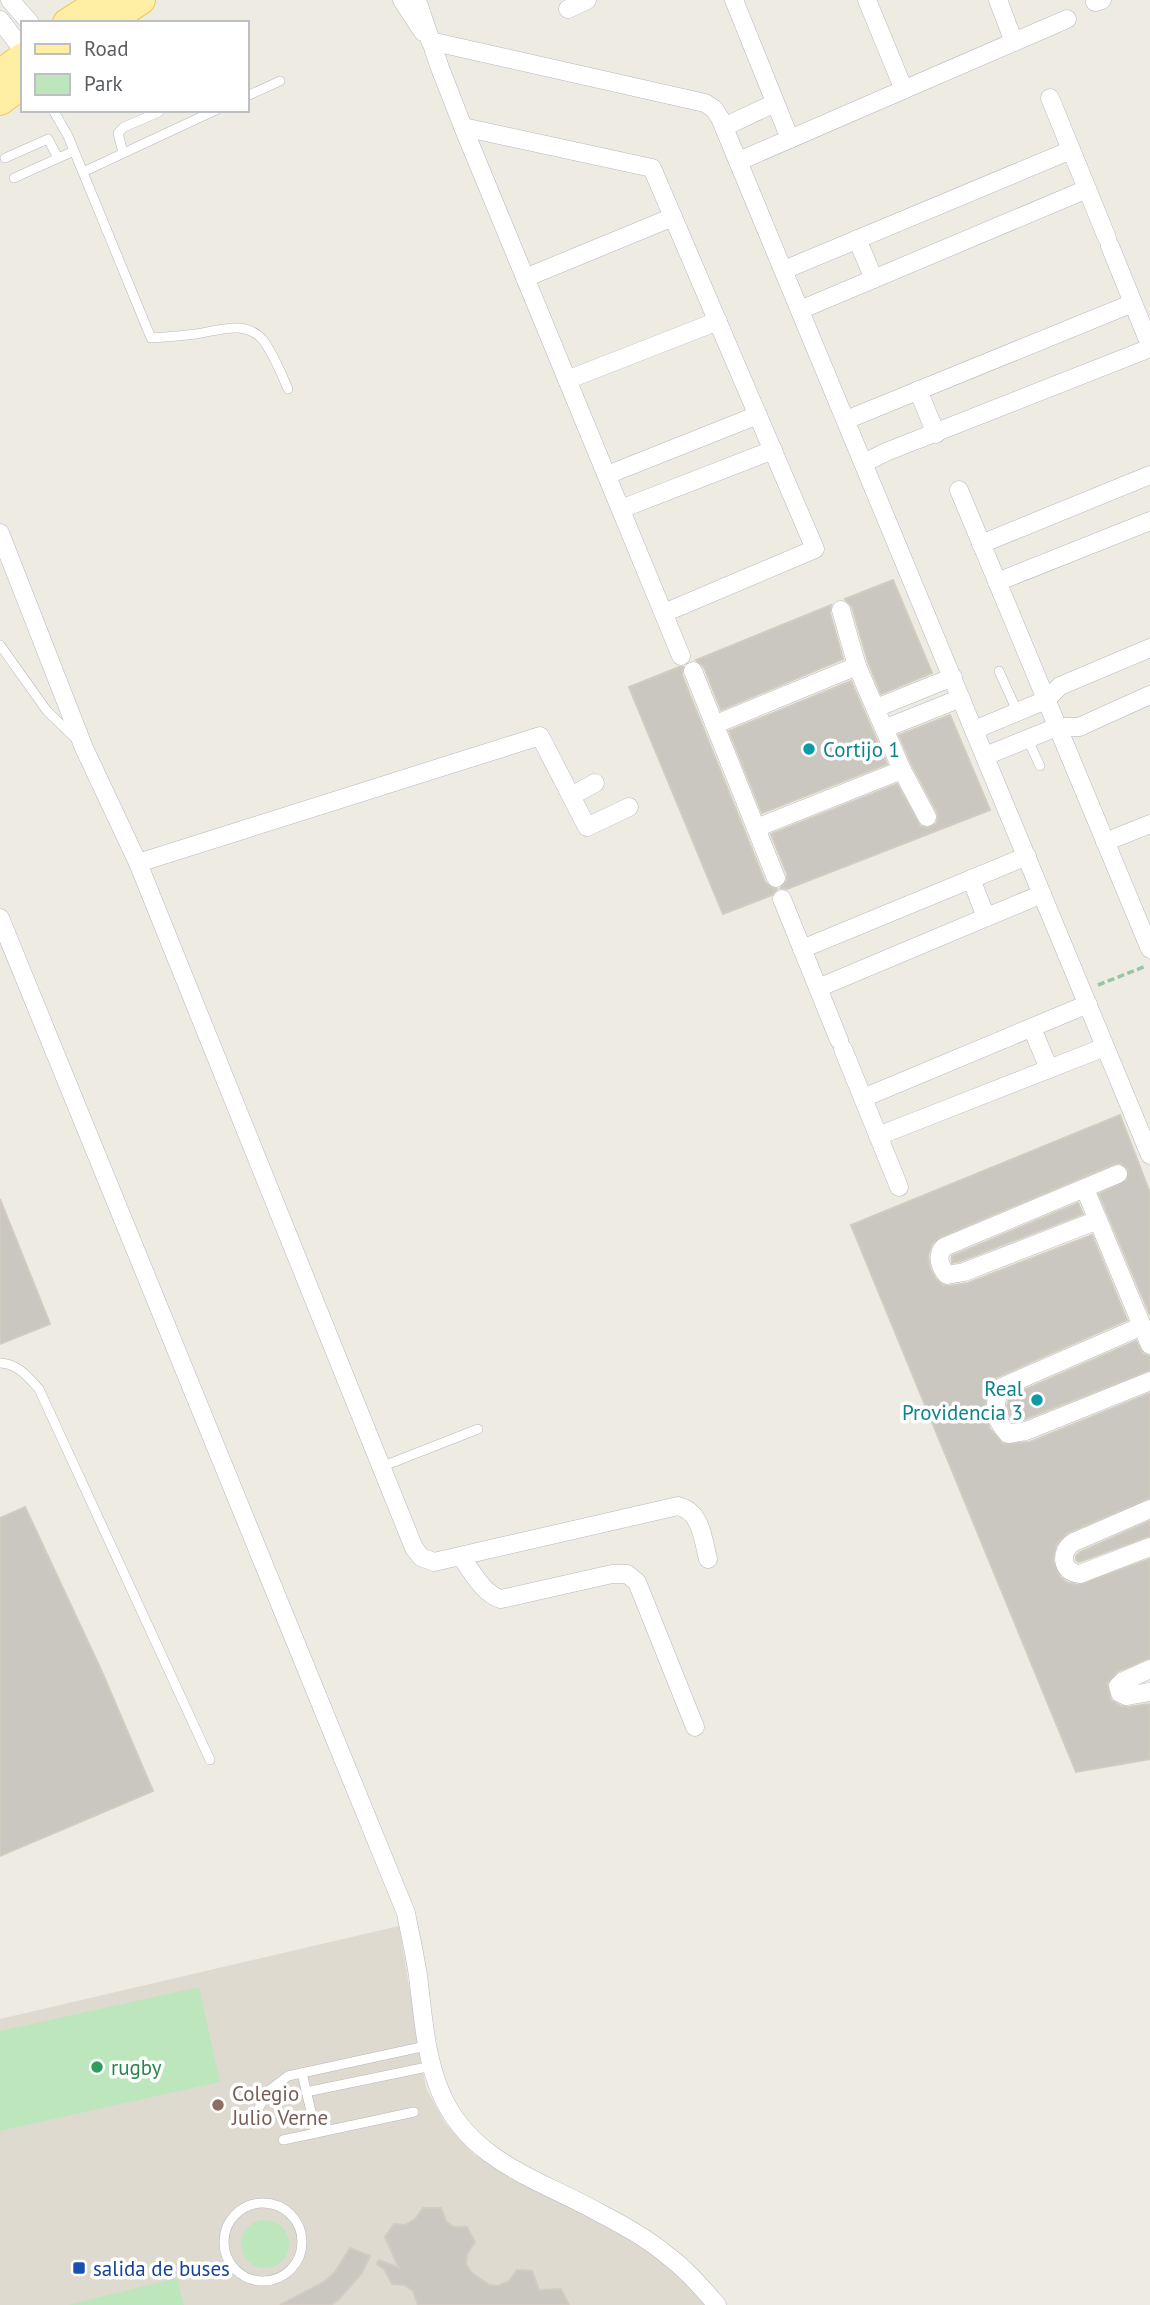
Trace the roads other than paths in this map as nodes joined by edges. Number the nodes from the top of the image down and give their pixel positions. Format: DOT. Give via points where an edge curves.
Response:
graph roads {
  1 [pos="10,0"];
  2 [pos="103,0"];
  3 [pos="141,0"];
  4 [pos="402,0"];
  5 [pos="418,0"];
  6 [pos="587,0"];
  7 [pos="734,0"];
  8 [pos="867,0"];
  9 [pos="998,0"];
  10 [pos="568,9"];
  11 [pos="1067,19"];
  12 [pos="0,20"];
  13 [pos="28,21"];
  14 [pos="70,21"];
  15 [pos="110,21"];
  16 [pos="430,41"];
  17 [pos="1014,42"];
  18 [pos="21,47"];
  19 [pos="21,58"];
  20 [pos="0,74"];
  21 [pos="280,81"];
  22 [pos="21,86"];
  23 [pos="904,90"];
  24 [pos="248,96"];
  25 [pos="1050,98"];
  26 [pos="0,102"];
  27 [pos="775,103"];
  28 [pos="54,112"];
  29 [pos="159,112"];
  30 [pos="212,112"];
  31 [pos="463,127"];
  32 [pos="724,127"];
  33 [pos="790,139"];
  34 [pos="1071,150"];
  35 [pos="74,151"];
  36 [pos="123,153"];
  37 [pos="5,158"];
  38 [pos="58,158"];
  39 [pos="739,161"];
  40 [pos="83,172"];
  41 [pos="13,178"];
  42 [pos="1087,189"];
  43 [pos="673,216"];
  44 [pos="857,239"];
  45 [pos="784,270"];
  46 [pos="525,278"];
  47 [pos="874,279"];
  48 [pos="1133,303"];
  49 [pos="800,310"];
  50 [pos="718,321"];
  51 [pos="1150,346"];
  52 [pos="567,380"];
  53 [pos="288,389"];
  54 [pos="918,390"];
  55 [pos="758,415"];
  56 [pos="846,420"];
  57 [pos="936,434"];
  58 [pos="773,450"];
  59 [pos="864,463"];
  60 [pos="607,475"];
  61 [pos="1150,475"];
  62 [pos="958,490"];
  63 [pos="621,509"];
  64 [pos="1150,521"];
  65 [pos="0,533"];
  66 [pos="981,544"];
  67 [pos="997,582"];
  68 [pos="841,610"];
  69 [pos="664,613"];
  70 [pos="0,645"];
  71 [pos="1150,648"];
  72 [pos="681,656"];
  73 [pos="857,666"];
  74 [pos="693,671"];
  75 [pos="999,671"];
  76 [pos="953,677"];
  77 [pos="1150,695"];
  78 [pos="961,698"];
  79 [pos="1046,700"];
  80 [pos="876,708"];
  81 [pos="1017,711"];
  82 [pos="716,724"];
  83 [pos="1057,727"];
  84 [pos="886,728"];
  85 [pos="974,730"];
  86 [pos="1027,738"];
  87 [pos="85,748"];
  88 [pos="985,756"];
  89 [pos="1040,766"];
  90 [pos="902,770"];
  91 [pos="595,783"];
  92 [pos="571,796"];
  93 [pos="629,807"];
  94 [pos="927,817"];
  95 [pos="1150,824"];
  96 [pos="756,828"];
  97 [pos="1105,842"];
  98 [pos="1027,856"];
  99 [pos="138,863"];
  100 [pos="776,878"];
  101 [pos="971,880"];
  102 [pos="1042,894"];
  103 [pos="782,899"];
  104 [pos="986,917"];
  105 [pos="0,918"];
  106 [pos="802,949"];
  107 [pos="1150,949"];
  108 [pos="818,988"];
  109 [pos="1085,998"];
  110 [pos="1031,1028"];
  111 [pos="1105,1047"];
  112 [pos="1049,1069"];
  113 [pos="863,1098"];
  114 [pos="1146,1132"];
  115 [pos="878,1136"];
  116 [pos="1150,1155"];
  117 [pos="1118,1174"];
  118 [pos="899,1186"];
  119 [pos="1085,1189"];
  120 [pos="1098,1220"];
  121 [pos="1148,1339"];
  122 [pos="0,1363"];
  123 [pos="1150,1381"];
  124 [pos="478,1429"];
  125 [pos="381,1466"];
  126 [pos="1150,1510"];
  127 [pos="1150,1547"];
  128 [pos="461,1557"];
  129 [pos="708,1559"];
  130 [pos="1150,1669"];
  131 [pos="1150,1692"];
  132 [pos="695,1727"];
  133 [pos="210,1760"];
  134 [pos="426,2046"];
  135 [pos="432,2066"];
  136 [pos="302,2073"];
  137 [pos="306,2092"];
  138 [pos="414,2112"];
  139 [pos="255,2115"];
  140 [pos="316,2133"];
  141 [pos="283,2140"];
  142 [pos="265,2203"];
  143 [pos="717,2305"];
  1 -- 13 [label="street"];
  2 -- 14 [label="main road"];
  3 -- 15 [label="main road"];
  4 -- 16 [label="street"];
  5 -- 16 [label="street"];
  6 -- 10 [label="street"];
  7 -- 27 [label="street"];
  8 -- 23 [label="street"];
  9 -- 17 [label="street"];
  11 -- 17 [label="street"];
  12 -- 18 [label="street"];
  16 -- 31 [label="street"];
  16 -- 32 [label="street" via="705,103"];
  17 -- 23 [label="street"];
  19 -- 20 [label="main road"];
  21 -- 24 [label="lane"];
  22 -- 26 [label="main road"];
  23 -- 33 [label="street"];
  25 -- 34 [label="street"];
  27 -- 32 [label="street"];
  27 -- 33 [label="street"];
  28 -- 35 [label="lane"];
  29 -- 36 [label="lane" via="118,133"];
  30 -- 36 [label="lane"];
  31 -- 43 [label="street" via="652,168"];
  31 -- 46 [label="street"];
  32 -- 39 [label="street"];
  33 -- 39 [label="street"];
  34 -- 42 [label="street"];
  34 -- 44 [label="street"];
  35 -- 38 [label="lane"];
  35 -- 40 [label="lane"];
  36 -- 40 [label="lane"];
  37 -- 38 [label="lane" via="48,139"];
  38 -- 41 [label="lane"];
  39 -- 45 [label="street"];
  40 -- 53 [label="lane" via="151,338 229,327 248,330 261,339"];
  42 -- 47 [label="street"];
  42 -- 48 [label="street"];
  43 -- 46 [label="street"];
  43 -- 50 [label="street"];
  44 -- 45 [label="street"];
  44 -- 47 [label="street"];
  45 -- 49 [label="street"];
  46 -- 52 [label="street"];
  47 -- 49 [label="street"];
  48 -- 51 [label="street"];
  48 -- 54 [label="street"];
  49 -- 56 [label="street"];
  50 -- 52 [label="street"];
  50 -- 55 [label="street"];
  51 -- 57 [label="street"];
  52 -- 60 [label="street"];
  54 -- 56 [label="street"];
  54 -- 57 [label="street"];
  55 -- 58 [label="street"];
  55 -- 60 [label="street"];
  56 -- 59 [label="street"];
  57 -- 59 [label="street"];
  58 -- 63 [label="street"];
  58 -- 69 [label="street" via="816,549"];
  59 -- 76 [label="street"];
  60 -- 63 [label="street"];
  61 -- 66 [label="street"];
  62 -- 66 [label="street"];
  63 -- 69 [label="street"];
  64 -- 67 [label="street"];
  65 -- 87 [label="street"];
  66 -- 67 [label="street"];
  67 -- 79 [label="street"];
  68 -- 73 [label="street"];
  69 -- 72 [label="street"];
  70 -- 87 [label="lane" via="47,711"];
  71 -- 79 [label="street" via="1060,686"];
  73 -- 80 [label="street"];
  73 -- 82 [label="street"];
  74 -- 82 [label="street"];
  75 -- 81 [label="lane"];
  76 -- 78 [label="street"];
  76 -- 80 [label="street"];
  77 -- 83 [label="street" via="1079,727"];
  78 -- 84 [label="street"];
  78 -- 85 [label="street"];
  79 -- 81 [label="street"];
  79 -- 83 [label="street"];
  80 -- 84 [label="street"];
  81 -- 85 [label="street"];
  82 -- 96 [label="street"];
  83 -- 86 [label="street"];
  83 -- 97 [label="street"];
  84 -- 90 [label="street"];
  85 -- 88 [label="street"];
  86 -- 88 [label="street"];
  86 -- 89 [label="lane"];
  87 -- 99 [label="street"];
  88 -- 98 [label="street"];
  90 -- 94 [label="street"];
  90 -- 96 [label="street"];
  91 -- 92 [label="street"];
  92 -- 93 [label="street" via="587,827"];
  92 -- 99 [label="street" via="540,736"];
  95 -- 97 [label="street"];
  96 -- 100 [label="street"];
  97 -- 107 [label="street"];
  98 -- 101 [label="street"];
  98 -- 102 [label="street"];
  99 -- 125 [label="street"];
  101 -- 104 [label="street"];
  101 -- 106 [label="street"];
  102 -- 104 [label="street"];
  102 -- 109 [label="street"];
  103 -- 106 [label="street"];
  104 -- 108 [label="street"];
  105 -- 134 [label="street" via="407,1913"];
  106 -- 108 [label="street"];
  108 -- 113 [label="street"];
  109 -- 110 [label="street"];
  109 -- 111 [label="street"];
  110 -- 112 [label="street"];
  110 -- 113 [label="street"];
  111 -- 112 [label="street"];
  111 -- 114 [label="street"];
  112 -- 115 [label="street"];
  113 -- 115 [label="street"];
  114 -- 116 [label="street"];
  115 -- 118 [label="street"];
  117 -- 119 [label="street"];
  119 -- 120 [label="street"];
  119 -- 120 [label="street" via="944,1247 940,1251 942,1269 947,1275 964,1272"];
  120 -- 121 [label="street"];
  121 -- 123 [label="street" via="1002,1387 994,1400 996,1413 1008,1434 1026,1431"];
  122 -- 133 [label="lane" via="13,1364 39,1389"];
  124 -- 125 [label="lane"];
  125 -- 128 [label="street" via="421,1557 434,1562"];
  126 -- 127 [label="street" via="1067,1546 1064,1561 1073,1574 1080,1574"];
  128 -- 129 [label="street" via="678,1507 688,1508 696,1517"];
  128 -- 132 [label="street" via="486,1590 501,1599 627,1574 637,1582"];
  130 -- 131 [label="street" via="1118,1686 1126,1696"];
  134 -- 135 [label="street"];
  134 -- 136 [label="lane"];
  135 -- 137 [label="lane"];
  135 -- 143 [label="street" via="445,2103 484,2150 667,2255"];
  136 -- 137 [label="lane"];
  136 -- 139 [label="lane" via="274,2085"];
  137 -- 140 [label="lane"];
  138 -- 140 [label="lane"];
  140 -- 141 [label="lane"];
  142 -- 142 [label="lane" via="238,2213 224,2238 232,2266 257,2281 285,2275 302,2251 302,2232 292,2215"];
}
